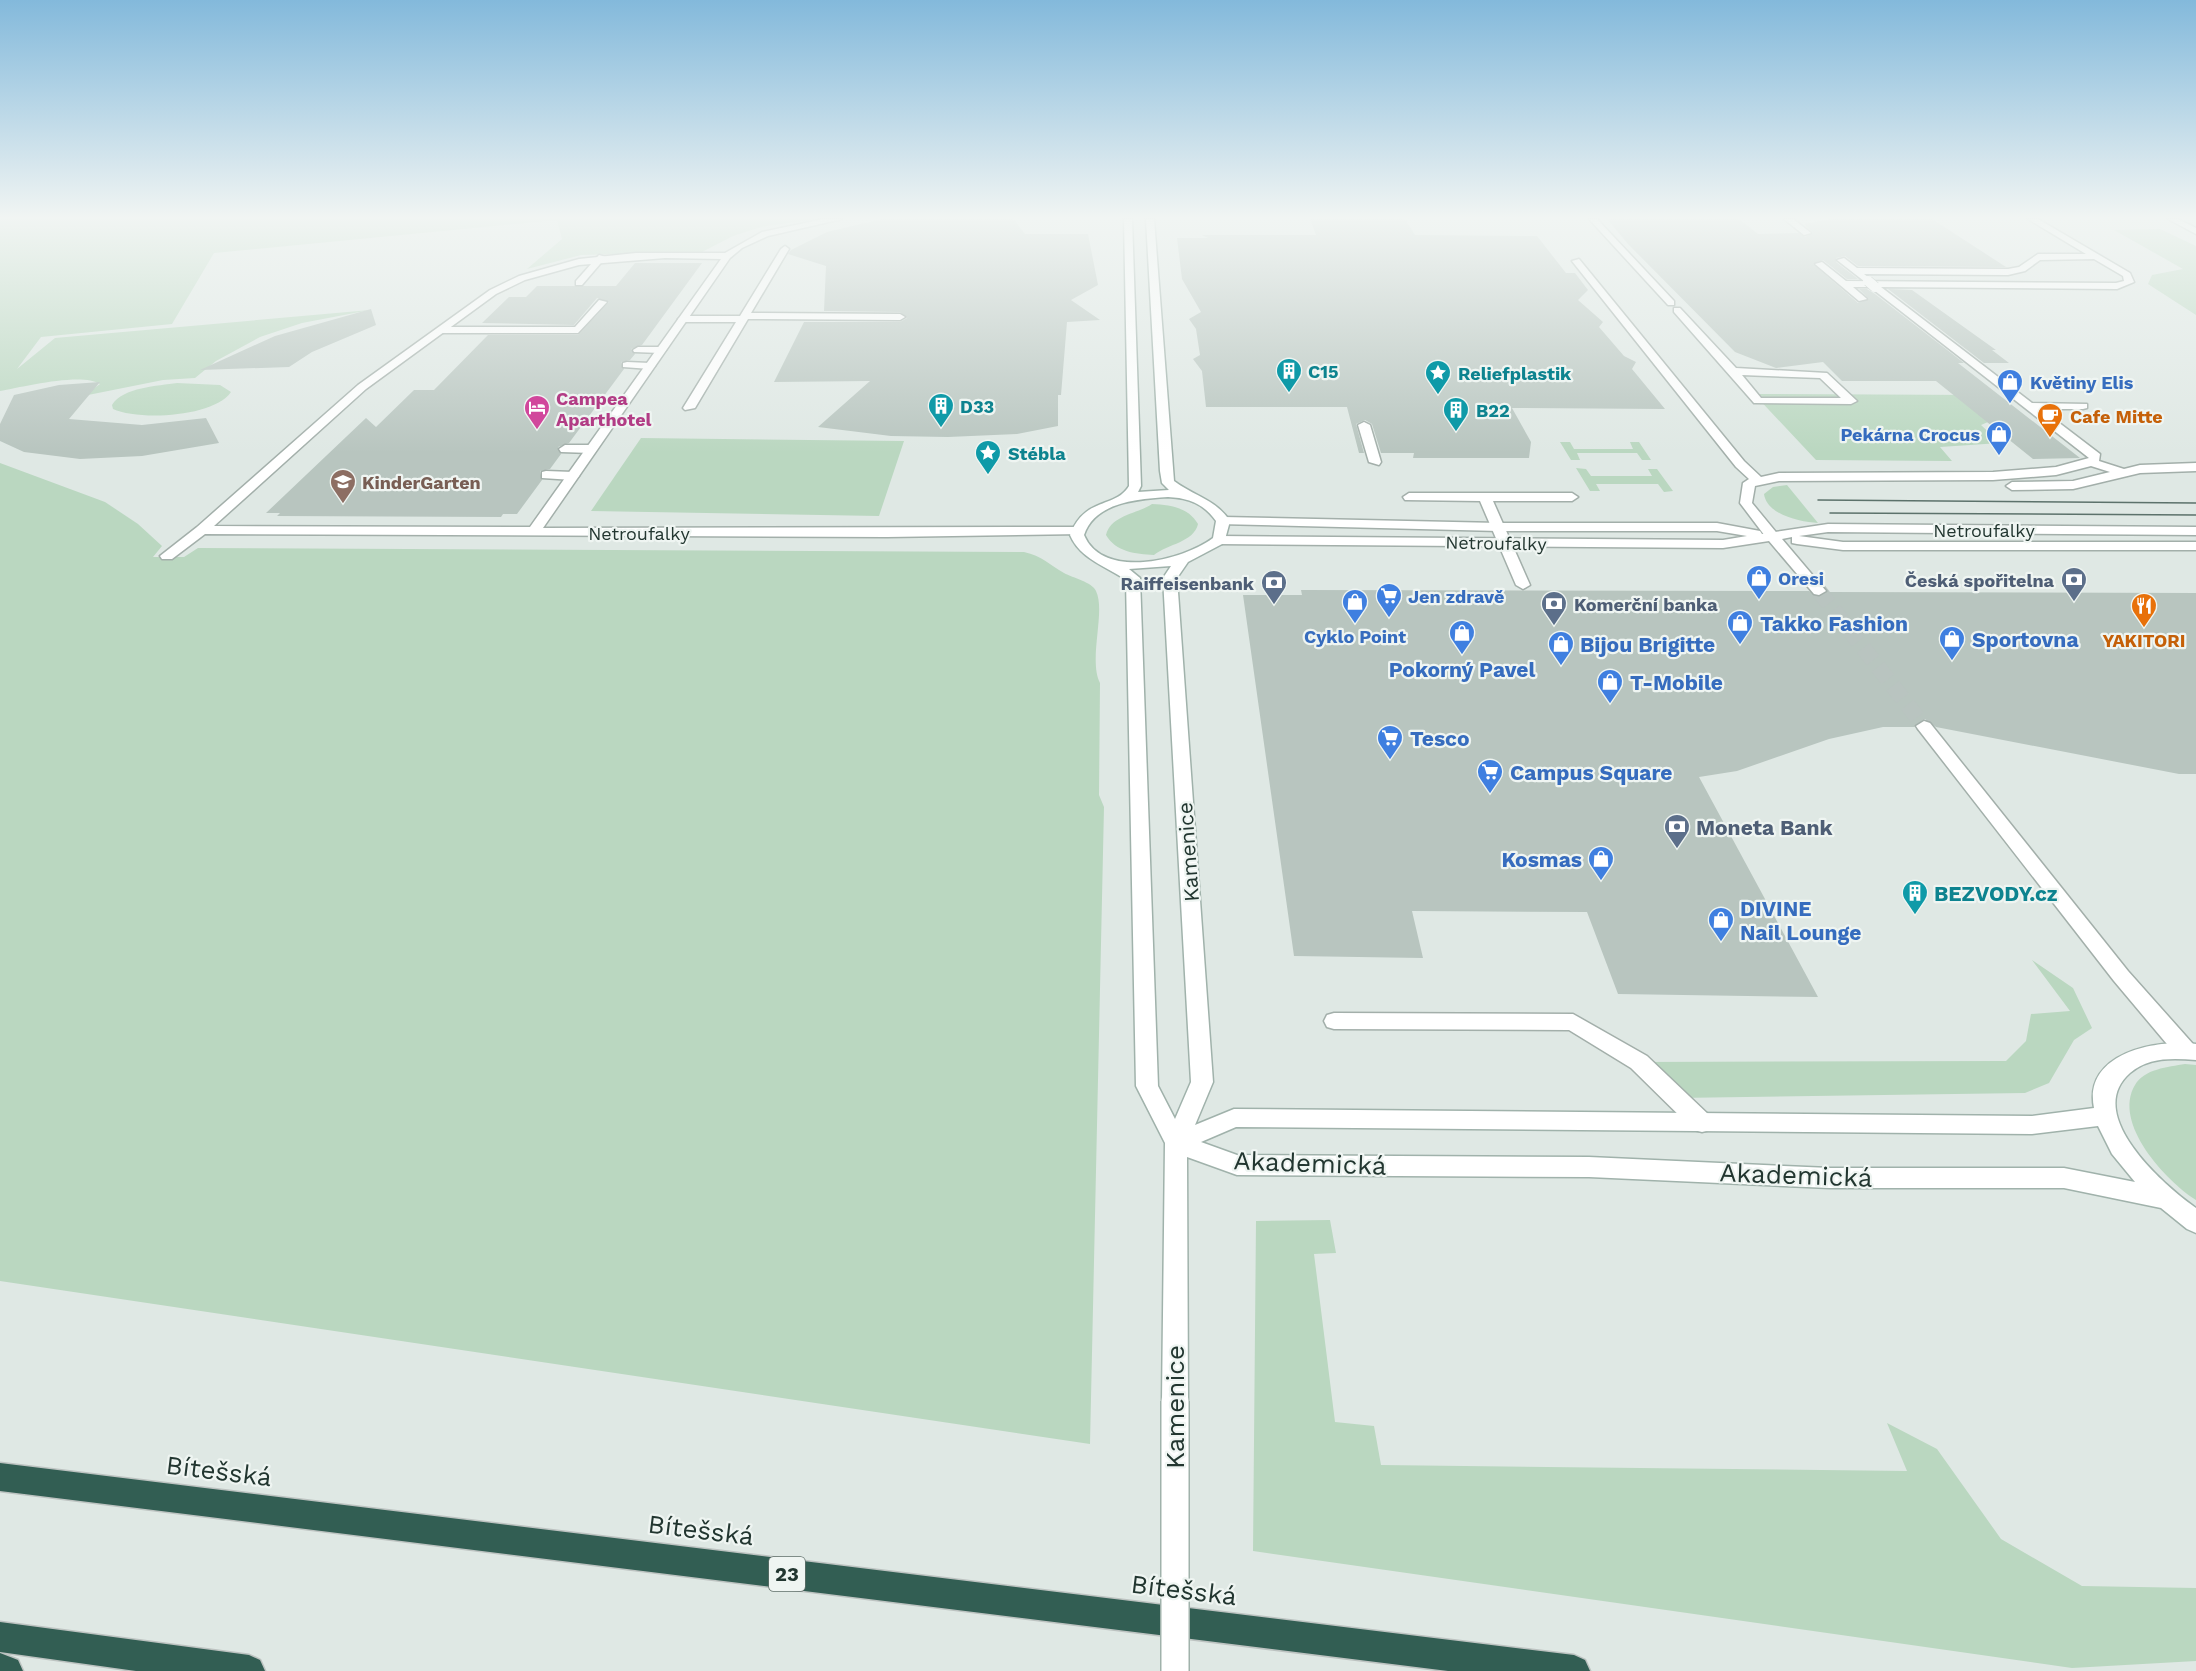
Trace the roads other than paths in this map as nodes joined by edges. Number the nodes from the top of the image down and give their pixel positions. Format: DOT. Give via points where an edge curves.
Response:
graph roads {
  1 [pos="486,297"];
  2 [pos="698,297"];
  3 [pos="756,297"];
  4 [pos="1130,297"];
  5 [pos="1155,297"];
  6 [pos="1605,297"];
  7 [pos="1665,297"];
  8 [pos="1889,297"];
  9 [pos="602,302"];
  10 [pos="900,317"];
  11 [pos="744,318"];
  12 [pos="683,319"];
  13 [pos="441,330"];
  14 [pos="638,350"];
  15 [pos="662,350"];
  16 [pos="627,365"];
  17 [pos="650,366"];
  18 [pos="1733,371"];
  19 [pos="2078,402"];
  20 [pos="2027,403"];
  21 [pos="689,408"];
  22 [pos="1364,425"];
  23 [pos="565,449"];
  24 [pos="591,449"];
  25 [pos="1375,462"];
  26 [pos="2092,462"];
  27 [pos="2196,466"];
  28 [pos="2124,473"];
  29 [pos="546,475"];
  30 [pos="573,476"];
  31 [pos="1804,477"];
  32 [pos="1757,480"];
  33 [pos="1183,494"];
  34 [pos="1409,497"];
  35 [pos="1485,497"];
  36 [pos="1572,497"];
  37 [pos="1120,500"];
  38 [pos="1223,521"];
  39 [pos="1499,527"];
  40 [pos="201,530"];
  41 [pos="1077,531"];
  42 [pos="2196,531"];
  43 [pos="533,532"];
  44 [pos="1773,537"];
  45 [pos="1219,540"];
  46 [pos="1506,542"];
  47 [pos="2196,546"];
  48 [pos="167,556"];
  49 [pos="1183,560"];
  50 [pos="1116,565"];
  51 [pos="1523,585"];
  52 [pos="1819,591"];
  53 [pos="1924,726"];
  54 [pos="1334,1021"];
  55 [pos="2190,1051"];
  56 [pos="2106,1116"];
  57 [pos="1702,1123"];
  58 [pos="1176,1143"];
  59 [pos="2166,1199"];
  60 [pos="2196,1222"];
  61 [pos="0,1477"];
  62 [pos="0,1637"];
  63 [pos="0,1669"];
  64 [pos="7,1671"];
  65 [pos="249,1671"];
  66 [pos="1175,1671"];
  67 [pos="1574,1671"];
  1 -- 13 [label="street"];
  2 -- 12 [label="street"];
  3 -- 11 [label="street"];
  4 -- 37 [label="street" via="1135,486"];
  5 -- 33 [label="street" via="1166,471 1168,483"];
  6 -- 32 [label="street"];
  7 -- 18 [label="street"];
  8 -- 20 [label="street"];
  9 -- 13 [label="street" via="579,330"];
  10 -- 11 [label="street"];
  11 -- 12 [label="street"];
  11 -- 21 [label="street"];
  12 -- 15 [label="street"];
  13 -- 40 [label="street" via="362,387"];
  14 -- 15 [label="street"];
  15 -- 17 [label="street"];
  16 -- 17 [label="street"];
  17 -- 24 [label="street"];
  18 -- 18 [label="street" via="1823,375 1851,401 1758,400"];
  19 -- 20 [label="street"];
  20 -- 26 [label="street" via="2096,457"];
  22 -- 25 [label="street"];
  23 -- 24 [label="street"];
  24 -- 30 [label="street"];
  26 -- 28 [label="street"];
  26 -- 31 [label="street" via="2024,475"];
  27 -- 28 [label="street" via="2156,466"];
  28 -- 31 [label="street" via="2073,485 2046,486 1847,485"];
  29 -- 30 [label="street"];
  30 -- 43 [label="street"];
  31 -- 32 [label="street"];
  32 -- 44 [label="street" via="1749,483 1746,503"];
  33 -- 37 [label="street" via="1140,495"];
  33 -- 38 [label="street" via="1209,505"];
  34 -- 35 [label="street"];
  35 -- 36 [label="street"];
  35 -- 39 [label="street"];
  37 -- 41 [label="street" via="1086,516"];
  38 -- 39 [label="street, Netroufalky"];
  38 -- 45 [label="street"];
  39 -- 44 [label="street, Netroufalky" via="1717,527"];
  39 -- 46 [label="street"];
  40 -- 43 [label="street, Netroufalky"];
  40 -- 48 [label="street"];
  41 -- 43 [label="street, Netroufalky"];
  41 -- 50 [label="street, Kamenice" via="1083,547"];
  42 -- 44 [label="street, Netroufalky" via="1828,528"];
  44 -- 46 [label="street, Netroufalky" via="1724,544"];
  44 -- 47 [label="street, Netroufalky" via="1843,546"];
  44 -- 52 [label="street"];
  45 -- 46 [label="street, Netroufalky"];
  45 -- 49 [label="street, Kamenice"];
  46 -- 51 [label="street"];
  49 -- 50 [label="street, Kamenice"];
  49 -- 58 [label="street, Kamenice" via="1170,578 1202,1082"];
  50 -- 58 [label="street, Kamenice" via="1133,578 1135,593 1146,1086"];
  53 -- 55 [label="street" via="2121,976"];
  54 -- 57 [label="street" via="1573,1022 1639,1062"];
  55 -- 56 [label="street, Akademická" via="2159,1051 2138,1056 2121,1066 2109,1079 2104,1096"];
  56 -- 57 [label="street, Akademická" via="2032,1125"];
  56 -- 59 [label="street, Akademická" via="2126,1156"];
  57 -- 58 [label="street, Akademická" via="1234,1118"];
  58 -- 59 [label="street, Akademická" via="1237,1165 1589,1167 1830,1178 2064,1178"];
  58 -- 66 [label="street, Kamenice, bridge"];
  59 -- 60 [label="street, Akademická"];
  61 -- 67 [label="highway, Bítešská / 23"];
  62 -- 65 [label="highway"];
  63 -- 64 [label="highway"];
}
